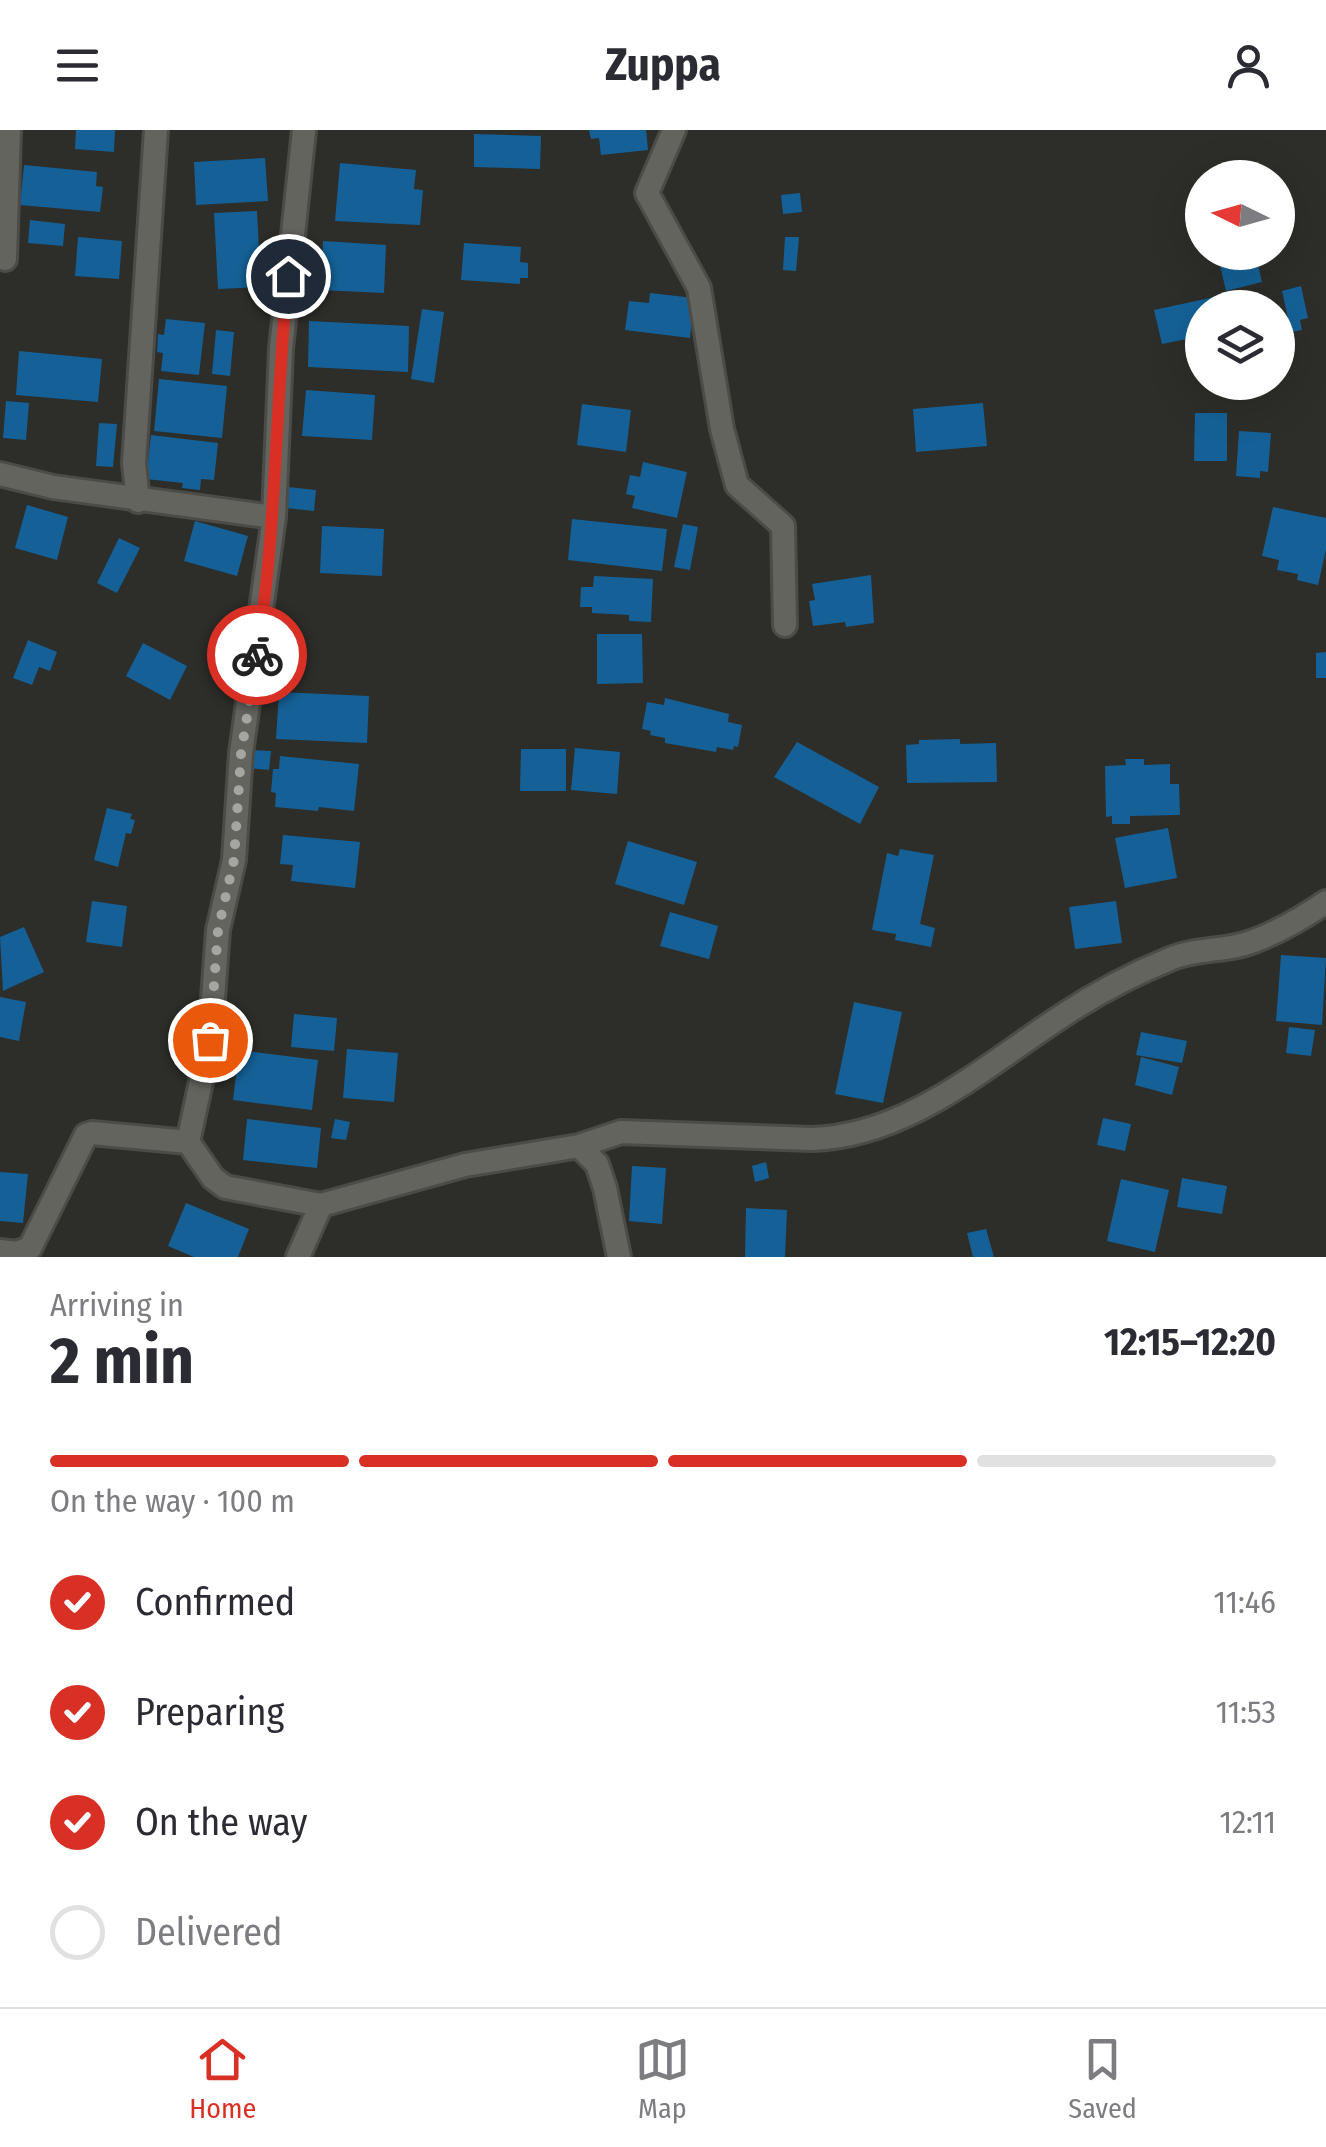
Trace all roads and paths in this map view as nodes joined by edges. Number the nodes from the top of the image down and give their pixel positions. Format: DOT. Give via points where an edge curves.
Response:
graph roads {
  1 [pos="9,130"];
  2 [pos="156,130"];
  3 [pos="304,130"];
  4 [pos="674,130"];
  5 [pos="5,259"];
  6 [pos="0,474"];
  7 [pos="138,500"];
  8 [pos="274,517"];
  9 [pos="785,625"];
  10 [pos="1326,902"];
  11 [pos="188,1142"];
  12 [pos="579,1146"];
  13 [pos="321,1205"];
  14 [pos="0,1251"];
  15 [pos="298,1257"];
  16 [pos="619,1257"];
  1 -- 5 [label="street"];
  2 -- 7 [label="street" via="134,462"];
  3 -- 8 [label="street" via="280,349"];
  4 -- 9 [label="street" via="647,194 700,288 736,486 784,526"];
  6 -- 7 [label="street"];
  7 -- 8 [label="street"];
  8 -- 11 [label="street" via="241,754 234,860 218,930 210,1040"];
  10 -- 12 [label="street" via="1273,933 1174,957 1098,994 986,1070 873,1129 812,1139 621,1132"];
  11 -- 13 [label="street" via="225,1187"];
  11 -- 14 [label="street" via="86,1135 30,1248"];
  12 -- 13 [label="street" via="465,1165"];
  12 -- 16 [label="street" via="598,1164"];
  13 -- 15 [label="street"];
}
